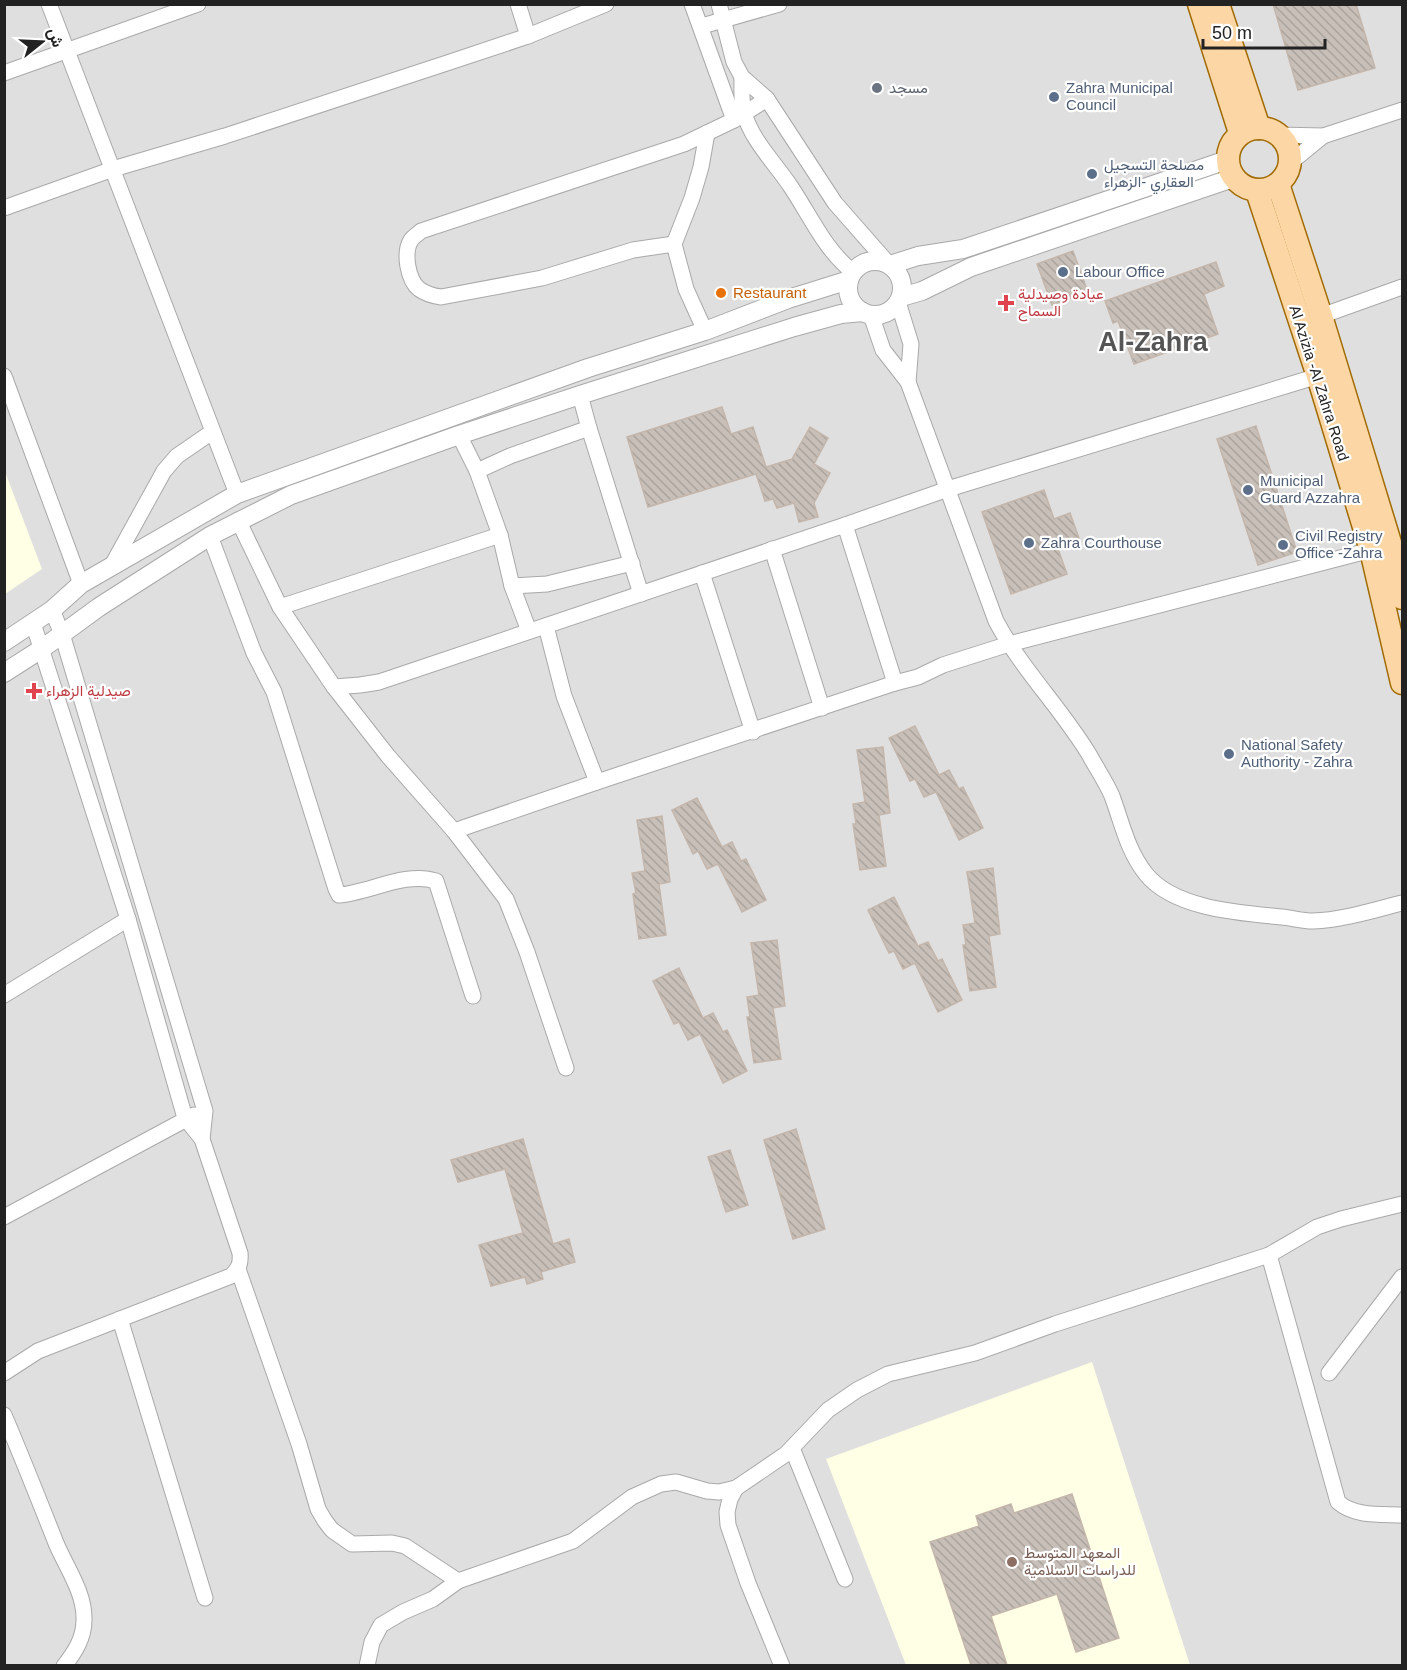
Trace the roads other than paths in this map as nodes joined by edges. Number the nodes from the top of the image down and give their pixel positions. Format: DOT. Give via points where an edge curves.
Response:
graph roads {
  1 [pos="49,4"];
  2 [pos="198,4"];
  3 [pos="519,4"];
  4 [pos="606,4"];
  5 [pos="692,4"];
  6 [pos="779,4"];
  7 [pos="1198,4"];
  8 [pos="1218,4"];
  9 [pos="721,12"];
  10 [pos="702,26"];
  11 [pos="528,36"];
  12 [pos="66,52"];
  13 [pos="4,74"];
  14 [pos="741,76"];
  15 [pos="767,99"];
  16 [pos="1402,110"];
  17 [pos="739,116"];
  18 [pos="1259,132"];
  19 [pos="707,133"];
  20 [pos="1323,136"];
  21 [pos="1290,163"];
  22 [pos="113,169"];
  23 [pos="1230,169"];
  24 [pos="1267,187"];
  25 [pos="4,208"];
  26 [pos="674,244"];
  27 [pos="888,263"];
  28 [pos="851,276"];
  29 [pos="1402,287"];
  30 [pos="899,300"];
  31 [pos="867,313"];
  32 [pos="1321,316"];
  33 [pos="705,331"];
  34 [pos="4,375"];
  35 [pos="1318,376"];
  36 [pos="908,382"];
  37 [pos="580,395"];
  38 [pos="589,428"];
  39 [pos="212,432"];
  40 [pos="459,435"];
  41 [pos="477,471"];
  42 [pos="948,489"];
  43 [pos="237,494"];
  44 [pos="238,520"];
  45 [pos="845,525"];
  46 [pos="500,535"];
  47 [pos="210,536"];
  48 [pos="772,549"];
  49 [pos="1371,550"];
  50 [pos="632,563"];
  51 [pos="111,567"];
  52 [pos="702,573"];
  53 [pos="81,584"];
  54 [pos="512,586"];
  55 [pos="641,594"];
  56 [pos="1402,598"];
  57 [pos="280,607"];
  58 [pos="52,610"];
  59 [pos="33,623"];
  60 [pos="546,626"];
  61 [pos="529,631"];
  62 [pos="62,634"];
  63 [pos="4,642"];
  64 [pos="1009,644"];
  65 [pos="43,648"];
  66 [pos="4,673"];
  67 [pos="895,683"];
  68 [pos="1402,683"];
  69 [pos="334,687"];
  70 [pos="822,708"];
  71 [pos="753,732"];
  72 [pos="597,782"];
  73 [pos="454,831"];
  74 [pos="1402,903"];
  75 [pos="128,919"];
  76 [pos="4,995"];
  77 [pos="473,996"];
  78 [pos="566,1068"];
  79 [pos="204,1111"];
  80 [pos="185,1118"];
  81 [pos="202,1139"];
  82 [pos="1402,1204"];
  83 [pos="4,1218"];
  84 [pos="1269,1255"];
  85 [pos="238,1269"];
  86 [pos="1402,1277"];
  87 [pos="120,1319"];
  88 [pos="4,1372"];
  89 [pos="1329,1373"];
  90 [pos="4,1415"];
  91 [pos="792,1448"];
  92 [pos="736,1488"];
  93 [pos="1402,1515"];
  94 [pos="845,1579"];
  95 [pos="458,1581"];
  96 [pos="206,1598"];
  97 [pos="64,1665"];
  98 [pos="367,1665"];
  99 [pos="782,1665"];
  1 -- 12 [label="street"];
  2 -- 12 [label="street"];
  3 -- 11 [label="street"];
  4 -- 11 [label="street"];
  5 -- 10 [label="street"];
  6 -- 9 [label="street"];
  7 -- 18 [label="main road"];
  8 -- 18 [label="main road"];
  9 -- 10 [label="street"];
  9 -- 14 [label="street"];
  10 -- 17 [label="street"];
  11 -- 22 [label="street"];
  12 -- 13 [label="street"];
  12 -- 22 [label="street"];
  14 -- 15 [label="street"];
  14 -- 17 [label="street"];
  15 -- 17 [label="street"];
  15 -- 27 [label="street" via="835,203"];
  16 -- 20 [label="street"];
  17 -- 19 [label="street"];
  17 -- 28 [label="street"];
  18 -- 20 [label="street"];
  18 -- 21 [label="main road" via="1286,143"];
  18 -- 23 [label="main road" via="1230,145"];
  19 -- 26 [label="street" via="692,198"];
  19 -- 26 [label="street" via="421,231 410,241 407,258 418,288 441,297 542,278 633,250"];
  20 -- 21 [label="street"];
  21 -- 24 [label="main road" via="1286,175"];
  22 -- 25 [label="street"];
  22 -- 39 [label="street"];
  23 -- 24 [label="main road" via="1244,187"];
  23 -- 27 [label="street" via="963,249"];
  23 -- 30 [label="street" via="970,267"];
  24 -- 32 [label="main road, Al Azizia -Al Zahra Road"];
  24 -- 35 [label="main road, Al Azizia -Al Zahra Road"];
  26 -- 33 [label="street" via="686,289"];
  27 -- 28 [label="street" via="863,263"];
  27 -- 30 [label="street" via="901,280"];
  28 -- 31 [label="street" via="850,298"];
  28 -- 33 [label="street"];
  29 -- 32 [label="street"];
  30 -- 31 [label="street" via="884,314"];
  30 -- 36 [label="street" via="911,344"];
  31 -- 36 [label="street" via="883,350"];
  31 -- 37 [label="street" via="841,314 794,327"];
  32 -- 56 [label="main road, Al Azizia -Al Zahra Road" via="1391,546"];
  33 -- 43 [label="street" via="588,368"];
  34 -- 53 [label="street"];
  35 -- 42 [label="street"];
  35 -- 49 [label="main road, Al Azizia -Al Zahra Road"];
  36 -- 42 [label="street"];
  37 -- 38 [label="street"];
  37 -- 40 [label="street"];
  38 -- 41 [label="street"];
  38 -- 50 [label="street"];
  39 -- 43 [label="street"];
  39 -- 51 [label="street" via="177,456 164,471"];
  40 -- 41 [label="street"];
  40 -- 44 [label="street" via="291,495"];
  41 -- 46 [label="street"];
  42 -- 45 [label="street"];
  42 -- 64 [label="street" via="996,621"];
  43 -- 51 [label="street"];
  44 -- 47 [label="street"];
  44 -- 57 [label="street"];
  45 -- 48 [label="street"];
  45 -- 67 [label="street"];
  46 -- 54 [label="street"];
  46 -- 57 [label="street"];
  47 -- 62 [label="street"];
  47 -- 77 [label="street" via="254,653 274,692 336,890 339,895 380,884 436,881"];
  48 -- 52 [label="street"];
  48 -- 70 [label="street"];
  49 -- 64 [label="street"];
  49 -- 68 [label="main road, Al Azizia -Al Zahra Road"];
  50 -- 54 [label="street" via="547,584"];
  50 -- 55 [label="street"];
  51 -- 53 [label="street"];
  52 -- 55 [label="street"];
  52 -- 71 [label="street"];
  53 -- 58 [label="street"];
  54 -- 61 [label="street"];
  55 -- 60 [label="street"];
  57 -- 69 [label="street"];
  58 -- 59 [label="street"];
  58 -- 62 [label="street"];
  59 -- 63 [label="street"];
  59 -- 65 [label="street"];
  60 -- 61 [label="street"];
  60 -- 72 [label="street" via="564,696"];
  61 -- 69 [label="street" via="379,682"];
  62 -- 65 [label="street"];
  62 -- 79 [label="street"];
  64 -- 67 [label="street"];
  64 -- 74 [label="street" via="1083,745 1111,794 1131,853 1148,876 1166,891 1186,901 1219,908 1313,921"];
  65 -- 66 [label="street"];
  65 -- 75 [label="street"];
  67 -- 70 [label="street"];
  69 -- 73 [label="street"];
  70 -- 71 [label="street"];
  71 -- 72 [label="street"];
  72 -- 73 [label="street"];
  73 -- 78 [label="street" via="506,899"];
  75 -- 76 [label="street"];
  75 -- 80 [label="street"];
  79 -- 80 [label="street"];
  79 -- 81 [label="street"];
  80 -- 81 [label="street"];
  80 -- 83 [label="street"];
  81 -- 85 [label="street" via="240,1253"];
  82 -- 84 [label="street" via="1317,1227"];
  84 -- 91 [label="street" via="975,1353 888,1374 828,1410"];
  84 -- 93 [label="street" via="1338,1502 1359,1512"];
  85 -- 87 [label="street" via="231,1276"];
  85 -- 95 [label="street" via="325,1521 352,1544 405,1546"];
  86 -- 89 [label="street"];
  87 -- 88 [label="street" via="38,1351"];
  87 -- 96 [label="street"];
  90 -- 97 [label="street" via="82,1604 84,1620 78,1647"];
  91 -- 92 [label="street"];
  91 -- 94 [label="street"];
  92 -- 95 [label="street" via="719,1492 676,1482 661,1484 632,1497 573,1541"];
  92 -- 99 [label="street" via="727,1512 728,1525"];
  95 -- 98 [label="street" via="433,1599 381,1625"];
}
